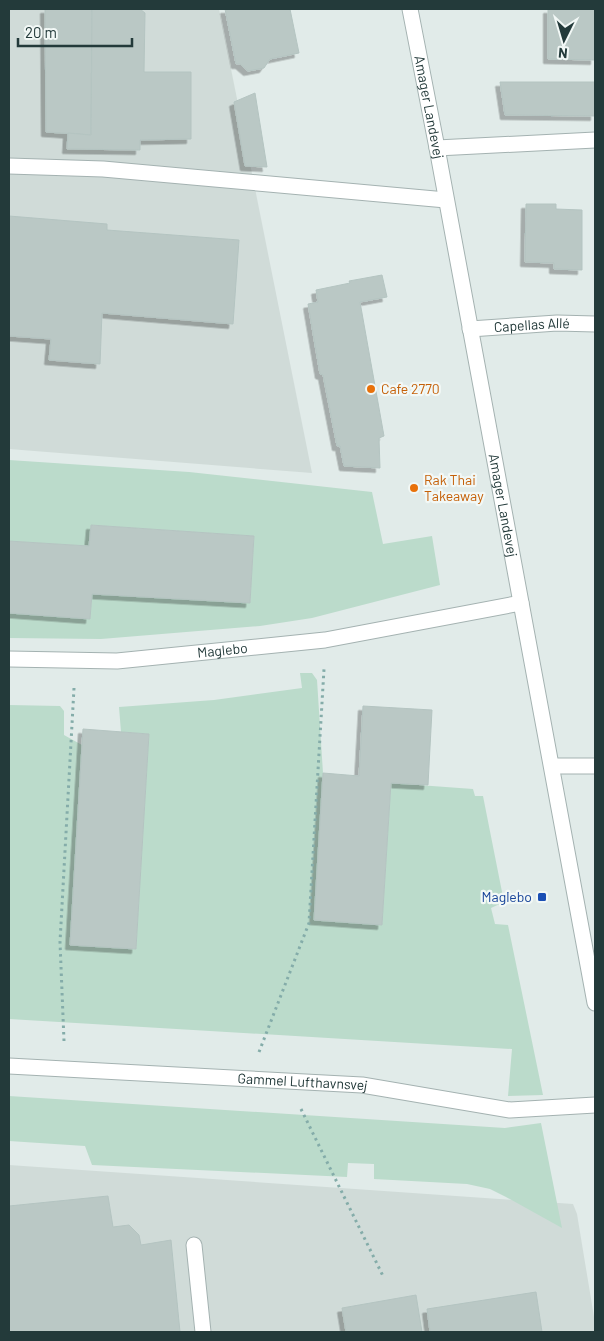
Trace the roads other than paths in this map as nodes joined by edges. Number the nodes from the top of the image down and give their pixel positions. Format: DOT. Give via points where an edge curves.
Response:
graph roads {
  1 [pos="410,9"];
  2 [pos="595,140"];
  3 [pos="437,148"];
  4 [pos="9,166"];
  5 [pos="446,200"];
  6 [pos="595,324"];
  7 [pos="470,329"];
  8 [pos="521,602"];
  9 [pos="9,659"];
  10 [pos="552,766"];
  11 [pos="595,766"];
  12 [pos="595,1003"];
  13 [pos="9,1066"];
  14 [pos="595,1105"];
  15 [pos="194,1245"];
  16 [pos="203,1332"];
  1 -- 3 [label="street, Amager Landevej"];
  2 -- 3 [label="street"];
  3 -- 5 [label="street, Amager Landevej"];
  4 -- 5 [label="street" via="104,169"];
  5 -- 7 [label="street, Amager Landevej"];
  6 -- 7 [label="street, Capellas Allé"];
  7 -- 8 [label="street, Amager Landevej"];
  8 -- 9 [label="street, Maglebo" via="325,640 117,661"];
  8 -- 10 [label="street, Amager Landevej"];
  10 -- 11 [label="street"];
  10 -- 12 [label="street, Amager Landevej"];
  13 -- 14 [label="street, Gammel Lufthavnsvej" via="362,1085 510,1110"];
  15 -- 16 [label="street"];
}
